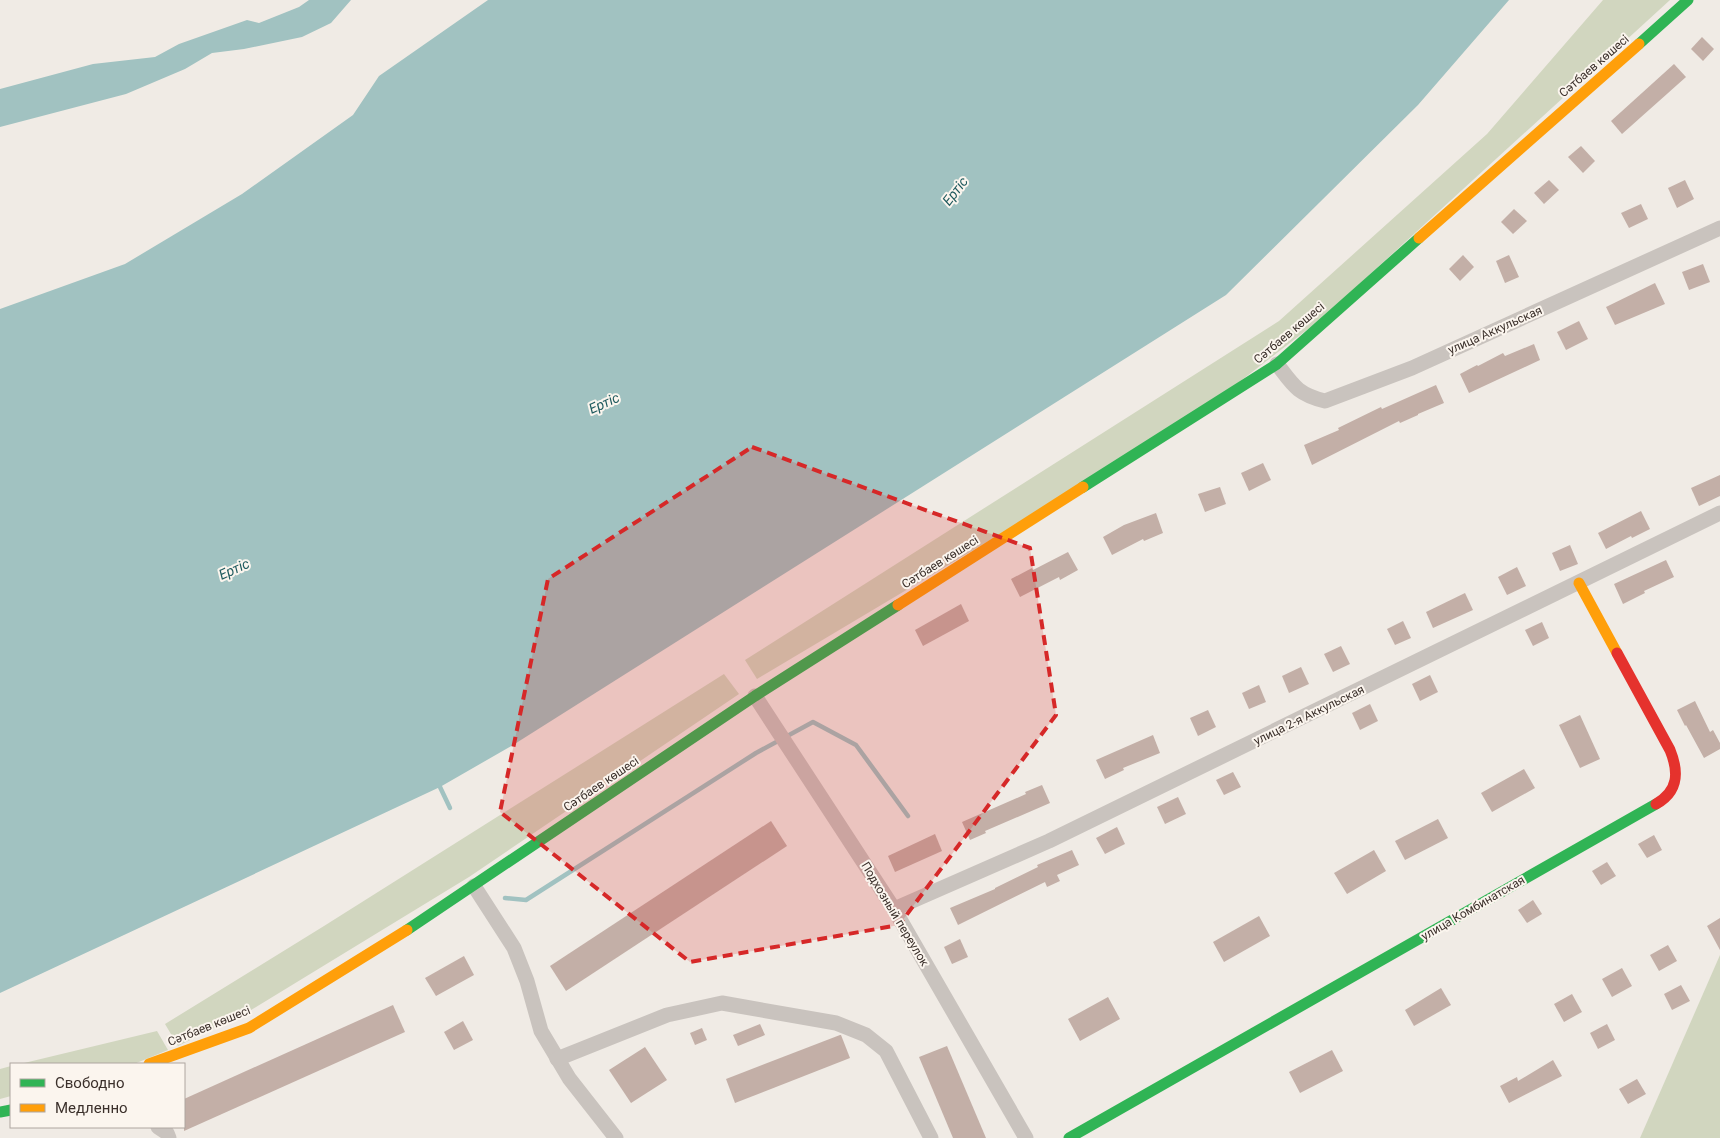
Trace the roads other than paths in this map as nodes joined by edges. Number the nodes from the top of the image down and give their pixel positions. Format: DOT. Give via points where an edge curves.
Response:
graph roads {
  1 [pos="1688,0"];
  2 [pos="1720,228"];
  3 [pos="1277,364"];
  4 [pos="1720,513"];
  5 [pos="1578,583"];
  6 [pos="755,696"];
  7 [pos="474,886"];
  8 [pos="894,909"];
  9 [pos="557,1059"];
  10 [pos="152,1063"];
  11 [pos="159,1128"];
  12 [pos="169,1138"];
  13 [pos="616,1138"];
  14 [pos="931,1138"];
  15 [pos="1026,1138"];
  16 [pos="1069,1138"];
  1 -- 3 [label="main road, Сәтбаев көшесі"];
  2 -- 3 [label="street, улица Аккульская" via="1412,368 1324,401 1311,398 1295,388"];
  3 -- 6 [label="main road, Сәтбаев көшесі"];
  4 -- 5 [label="street, улица 2-я Аккульская"];
  5 -- 8 [label="street, улица 2-я Аккульская" via="1049,841"];
  5 -- 16 [label="main road, улица Комбинатская" via="1676,764 1676,783 1665,799"];
  6 -- 7 [label="main road, Сәтбаев көшесі"];
  6 -- 8 [label="street, Подхозный переулок"];
  7 -- 9 [label="street" via="514,948 541,1031"];
  7 -- 10 [label="main road, Сәтбаев көшесі" via="249,1028"];
  8 -- 15 [label="street, Подхозный переулок"];
  9 -- 13 [label="street" via="568,1078"];
  9 -- 14 [label="street" via="667,1015 722,1003 836,1023 866,1035 886,1052"];
  11 -- 12 [label="street"];
}
